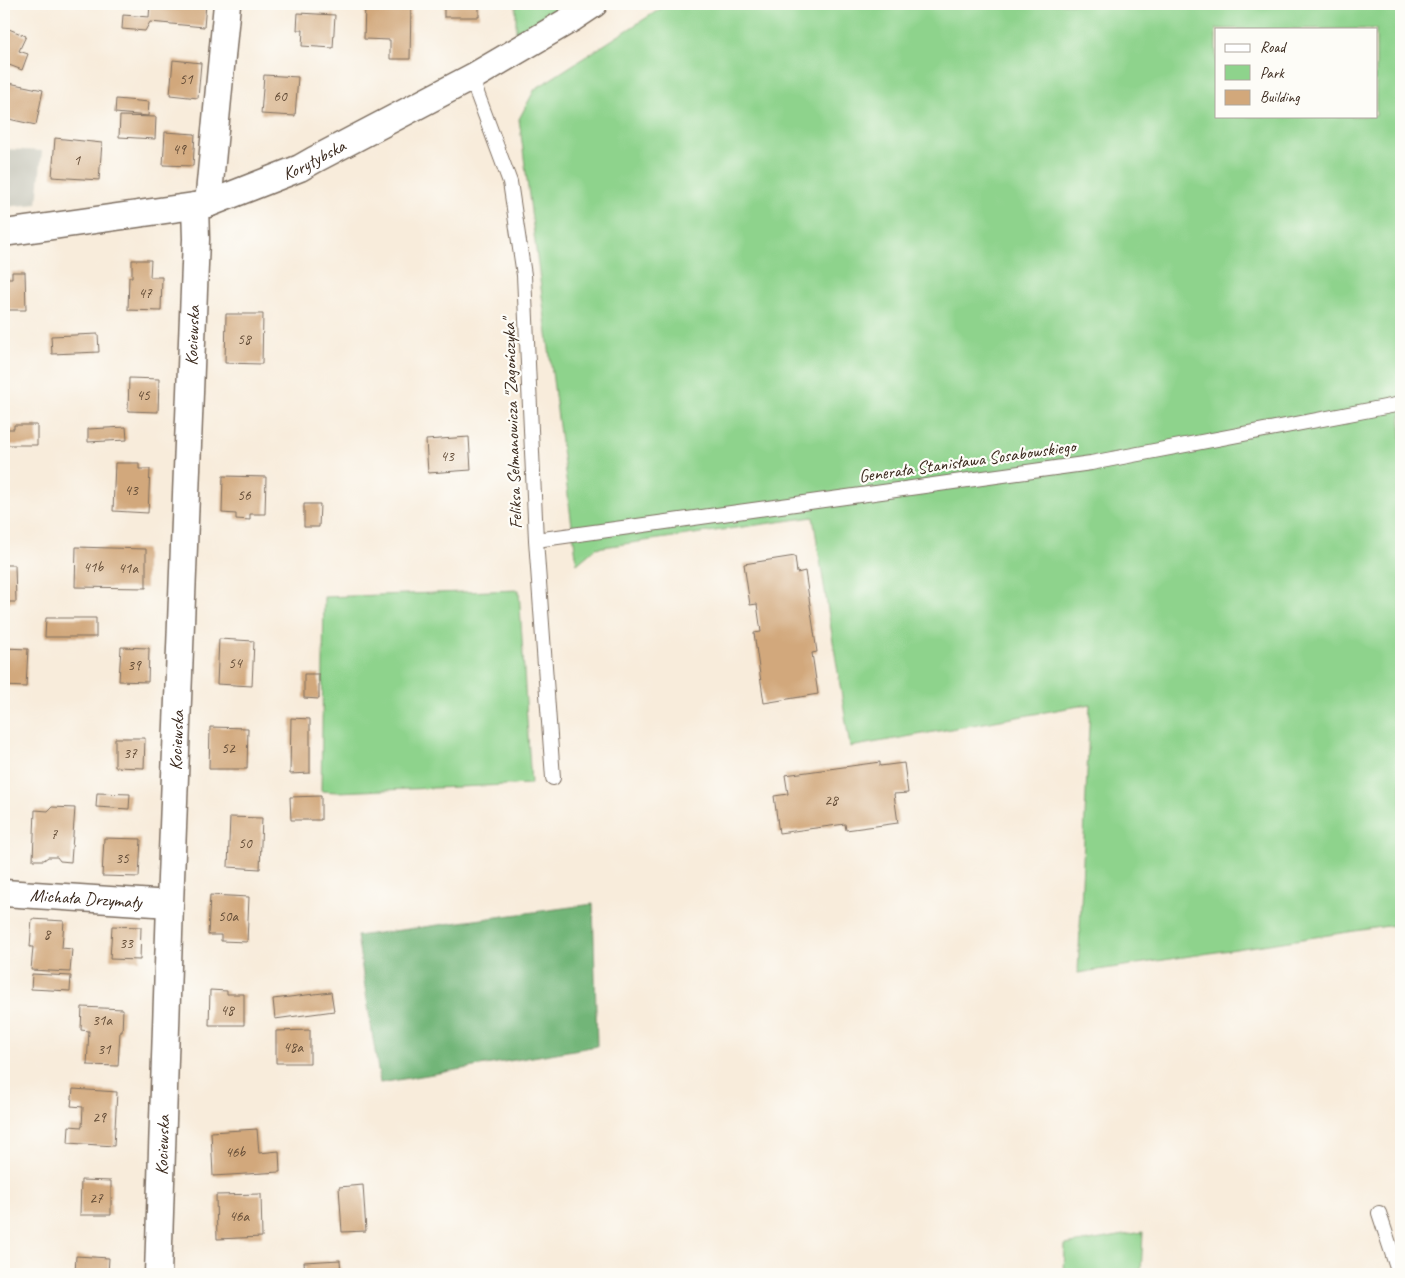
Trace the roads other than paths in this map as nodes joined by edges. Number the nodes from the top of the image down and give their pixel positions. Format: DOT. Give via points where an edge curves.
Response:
graph roads {
  1 [pos="227,4"];
  2 [pos="594,4"];
  3 [pos="471,77"];
  4 [pos="201,205"];
  5 [pos="4,233"];
  6 [pos="1401,404"];
  7 [pos="536,540"];
  8 [pos="553,778"];
  9 [pos="4,893"];
  10 [pos="170,904"];
  11 [pos="1379,1213"];
  12 [pos="158,1274"];
  13 [pos="1399,1274"];
  1 -- 4 [label="street, Kociewska"];
  2 -- 3 [label="street, Korytybska"];
  3 -- 4 [label="street, Korytybska" via="300,168"];
  3 -- 7 [label="lane, Feliksa Selmanowicza \"Zagończyka\"" via="510,182 524,275"];
  4 -- 5 [label="street, Korytybska"];
  4 -- 10 [label="street, Kociewska" via="196,239"];
  6 -- 7 [label="lane, Generała Stanisława Sosabowskiego" via="1091,463"];
  7 -- 8 [label="lane, Feliksa Selmanowicza \"Zagończyka\""];
  9 -- 10 [label="street, Michała Drzymały"];
  10 -- 12 [label="street, Kociewska"];
  11 -- 13 [label="lane"];
}
